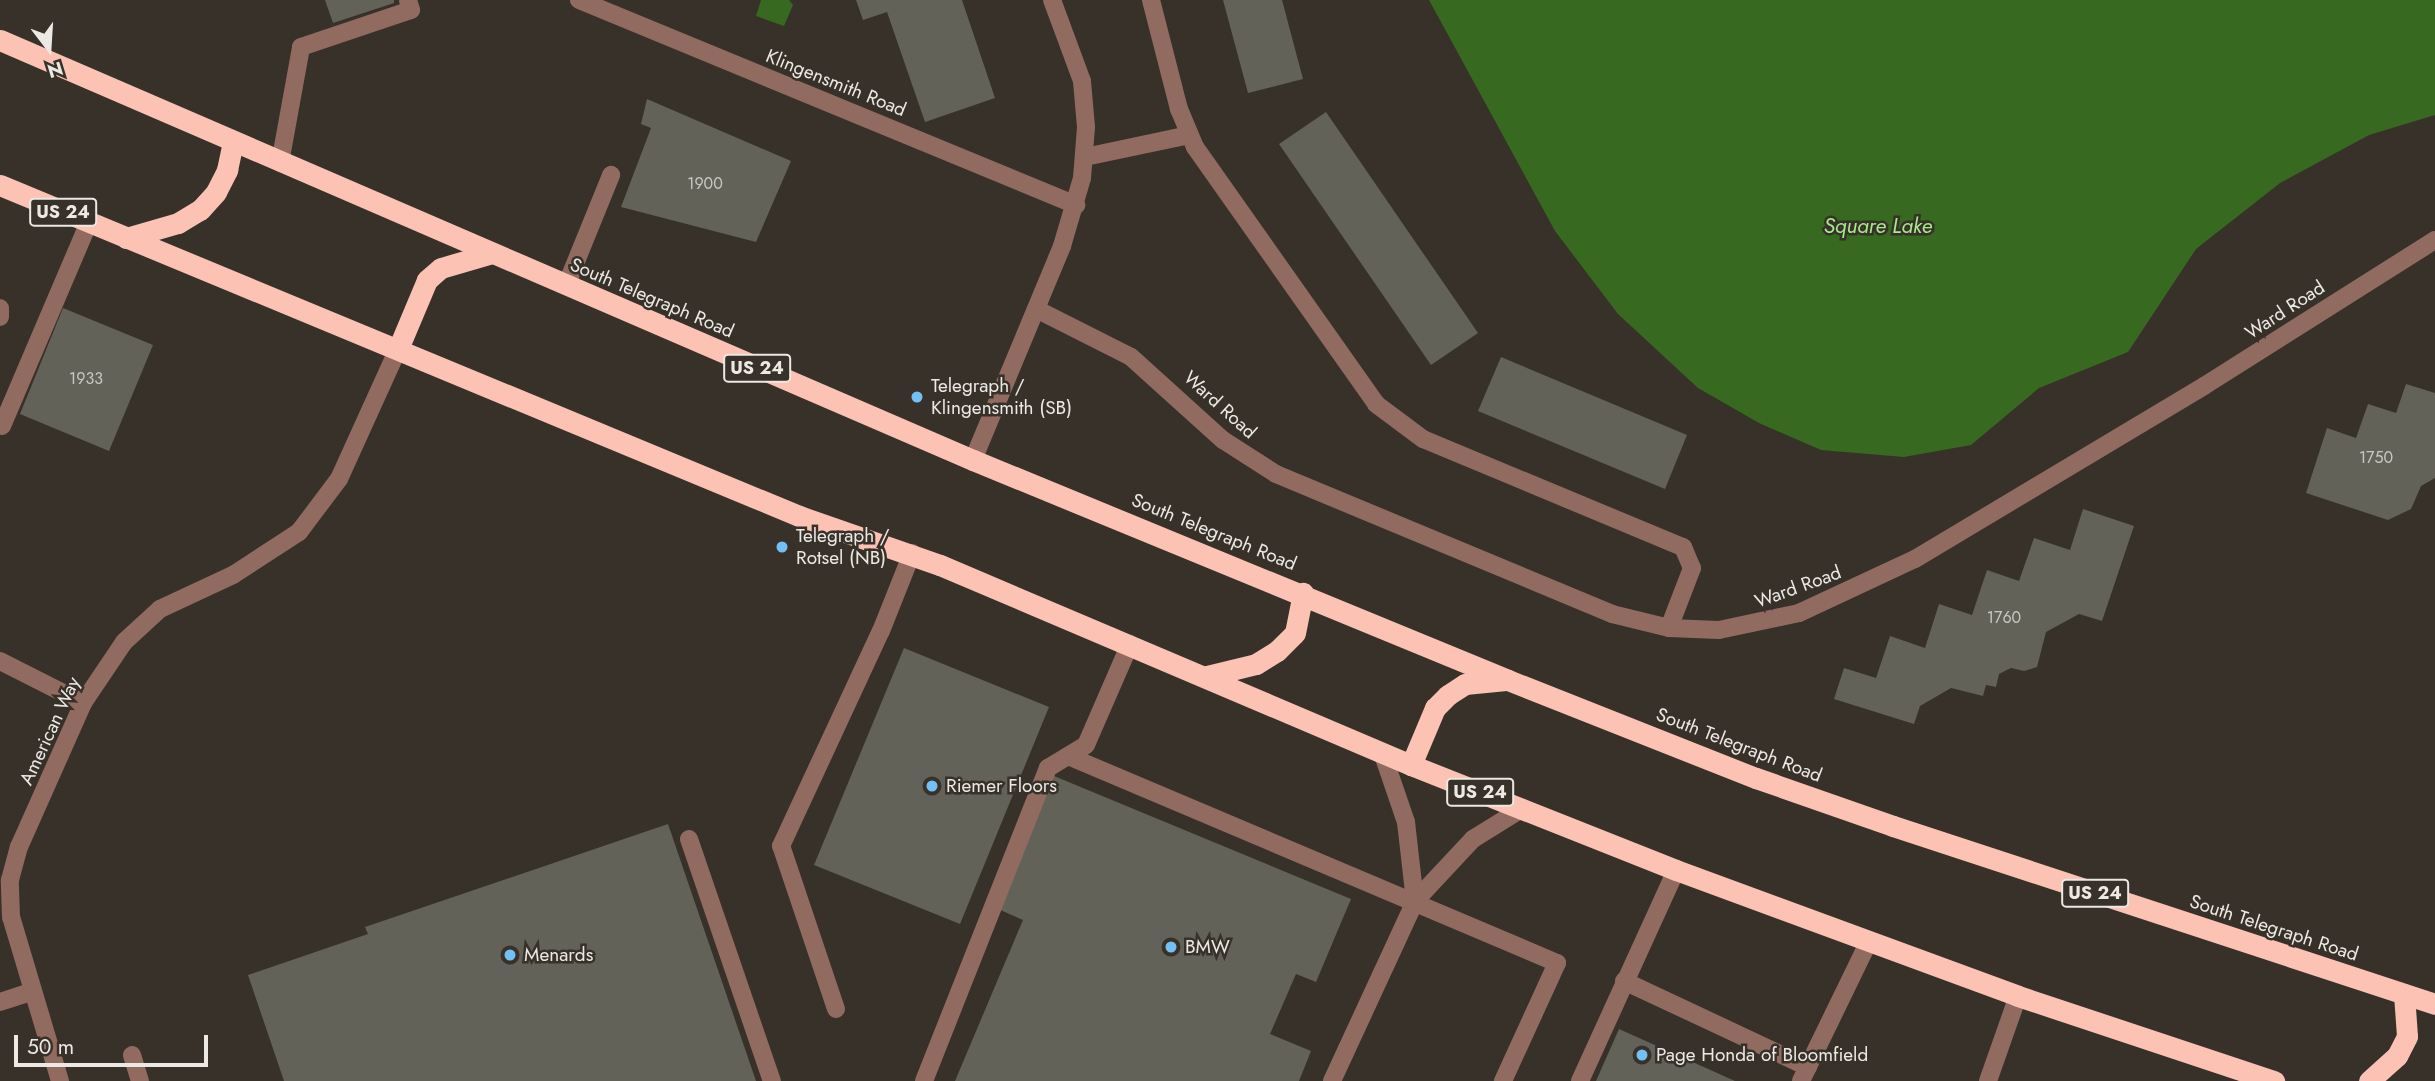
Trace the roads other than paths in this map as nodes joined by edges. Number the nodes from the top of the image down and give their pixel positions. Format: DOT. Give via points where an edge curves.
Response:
graph roads {
  1 [pos="408,0"];
  2 [pos="579,0"];
  3 [pos="1052,0"];
  4 [pos="1151,0"];
  5 [pos="0,40"];
  6 [pos="1189,135"];
  7 [pos="233,142"];
  8 [pos="1085,157"];
  9 [pos="280,163"];
  10 [pos="611,175"];
  11 [pos="0,185"];
  12 [pos="1076,205"];
  13 [pos="89,222"];
  14 [pos="126,237"];
  15 [pos="2435,240"];
  16 [pos="489,254"];
  17 [pos="566,286"];
  18 [pos="0,308"];
  19 [pos="1036,309"];
  20 [pos="0,317"];
  21 [pos="398,349"];
  22 [pos="2,426"];
  23 [pos="973,460"];
  24 [pos="912,553"];
  25 [pos="1303,593"];
  26 [pos="1669,628"];
  27 [pos="1130,644"];
  28 [pos="0,661"];
  29 [pos="1207,676"];
  30 [pos="1508,680"];
  31 [pos="83,703"];
  32 [pos="1382,752"];
  33 [pos="1068,756"];
  34 [pos="1411,765"];
  35 [pos="1523,808"];
  36 [pos="689,839"];
  37 [pos="1676,870"];
  38 [pos="1415,901"];
  39 [pos="1868,943"];
  40 [pos="1625,981"];
  41 [pos="30,992"];
  42 [pos="2404,994"];
  43 [pos="2018,996"];
  44 [pos="0,1002"];
  45 [pos="2435,1004"];
  46 [pos="836,1009"];
  47 [pos="132,1055"];
  48 [pos="1805,1074"];
  49 [pos="60,1081"];
  50 [pos="140,1081"];
  51 [pos="772,1081"];
  52 [pos="924,1081"];
  53 [pos="1332,1081"];
  54 [pos="1503,1081"];
  55 [pos="1580,1081"];
  56 [pos="1988,1081"];
  57 [pos="2274,1081"];
  58 [pos="2369,1081"];
  1 -- 9 [label="street" via="411,10 301,47"];
  2 -- 12 [label="street, Klingensmith Road"];
  3 -- 8 [label="street" via="1082,81"];
  4 -- 6 [label="street"];
  5 -- 7 [label="highway, South Telegraph Road / US 24"];
  6 -- 8 [label="street"];
  6 -- 26 [label="street" via="1376,404 1394,421 1423,439 1683,547 1692,568"];
  7 -- 9 [label="highway, South Telegraph Road / US 24"];
  7 -- 14 [label="highway" via="227,170 200,210 178,223"];
  8 -- 12 [label="street"];
  9 -- 16 [label="highway, South Telegraph Road / US 24"];
  10 -- 17 [label="street"];
  11 -- 13 [label="highway, US 24"];
  12 -- 19 [label="street"];
  13 -- 14 [label="highway, US 24"];
  13 -- 22 [label="street"];
  14 -- 21 [label="highway, US 24"];
  15 -- 26 [label="street, Ward Road" via="2040,486 1849,592 1799,613 1747,627"];
  16 -- 17 [label="highway, South Telegraph Road / US 24"];
  16 -- 21 [label="highway" via="441,268 427,280"];
  17 -- 23 [label="highway, South Telegraph Road / US 24"];
  18 -- 20 [label="street"];
  19 -- 23 [label="street"];
  19 -- 26 [label="street, Ward Road" via="1131,357 1233,448 1276,474 1612,614"];
  21 -- 24 [label="highway, US 24" via="799,516"];
  21 -- 31 [label="street, American Way" via="339,479 299,532 233,575 160,608 124,642"];
  23 -- 25 [label="highway, South Telegraph Road / US 24"];
  24 -- 27 [label="highway, US 24"];
  24 -- 46 [label="street" via="881,631 781,846"];
  25 -- 29 [label="highway" via="1295,633 1277,651 1256,664"];
  25 -- 30 [label="highway, South Telegraph Road / US 24"];
  27 -- 29 [label="highway, US 24"];
  27 -- 33 [label="street" via="1086,745"];
  28 -- 31 [label="street"];
  29 -- 32 [label="highway, US 24"];
  30 -- 34 [label="highway" via="1465,684 1448,695 1435,708"];
  30 -- 42 [label="highway, South Telegraph Road / US 24" via="1868,817"];
  31 -- 41 [label="street, American Way" via="19,847 10,880 11,917"];
  32 -- 34 [label="highway, US 24"];
  32 -- 38 [label="street" via="1406,822"];
  33 -- 38 [label="street"];
  33 -- 52 [label="street" via="1048,768"];
  34 -- 35 [label="highway, US 24"];
  35 -- 37 [label="highway, US 24"];
  35 -- 38 [label="street" via="1472,839"];
  36 -- 51 [label="street"];
  37 -- 39 [label="highway, US 24"];
  37 -- 40 [label="street"];
  38 -- 53 [label="street"];
  38 -- 54 [label="street" via="1558,963"];
  39 -- 43 [label="highway, US 24"];
  39 -- 48 [label="street"];
  40 -- 48 [label="street"];
  40 -- 55 [label="street"];
  41 -- 44 [label="street"];
  41 -- 49 [label="street, American Way"];
  42 -- 45 [label="highway, South Telegraph Road / US 24"];
  42 -- 58 [label="highway" via="2407,1036 2397,1056"];
  43 -- 56 [label="street"];
  43 -- 57 [label="highway, US 24"];
  47 -- 50 [label="street"];
}
